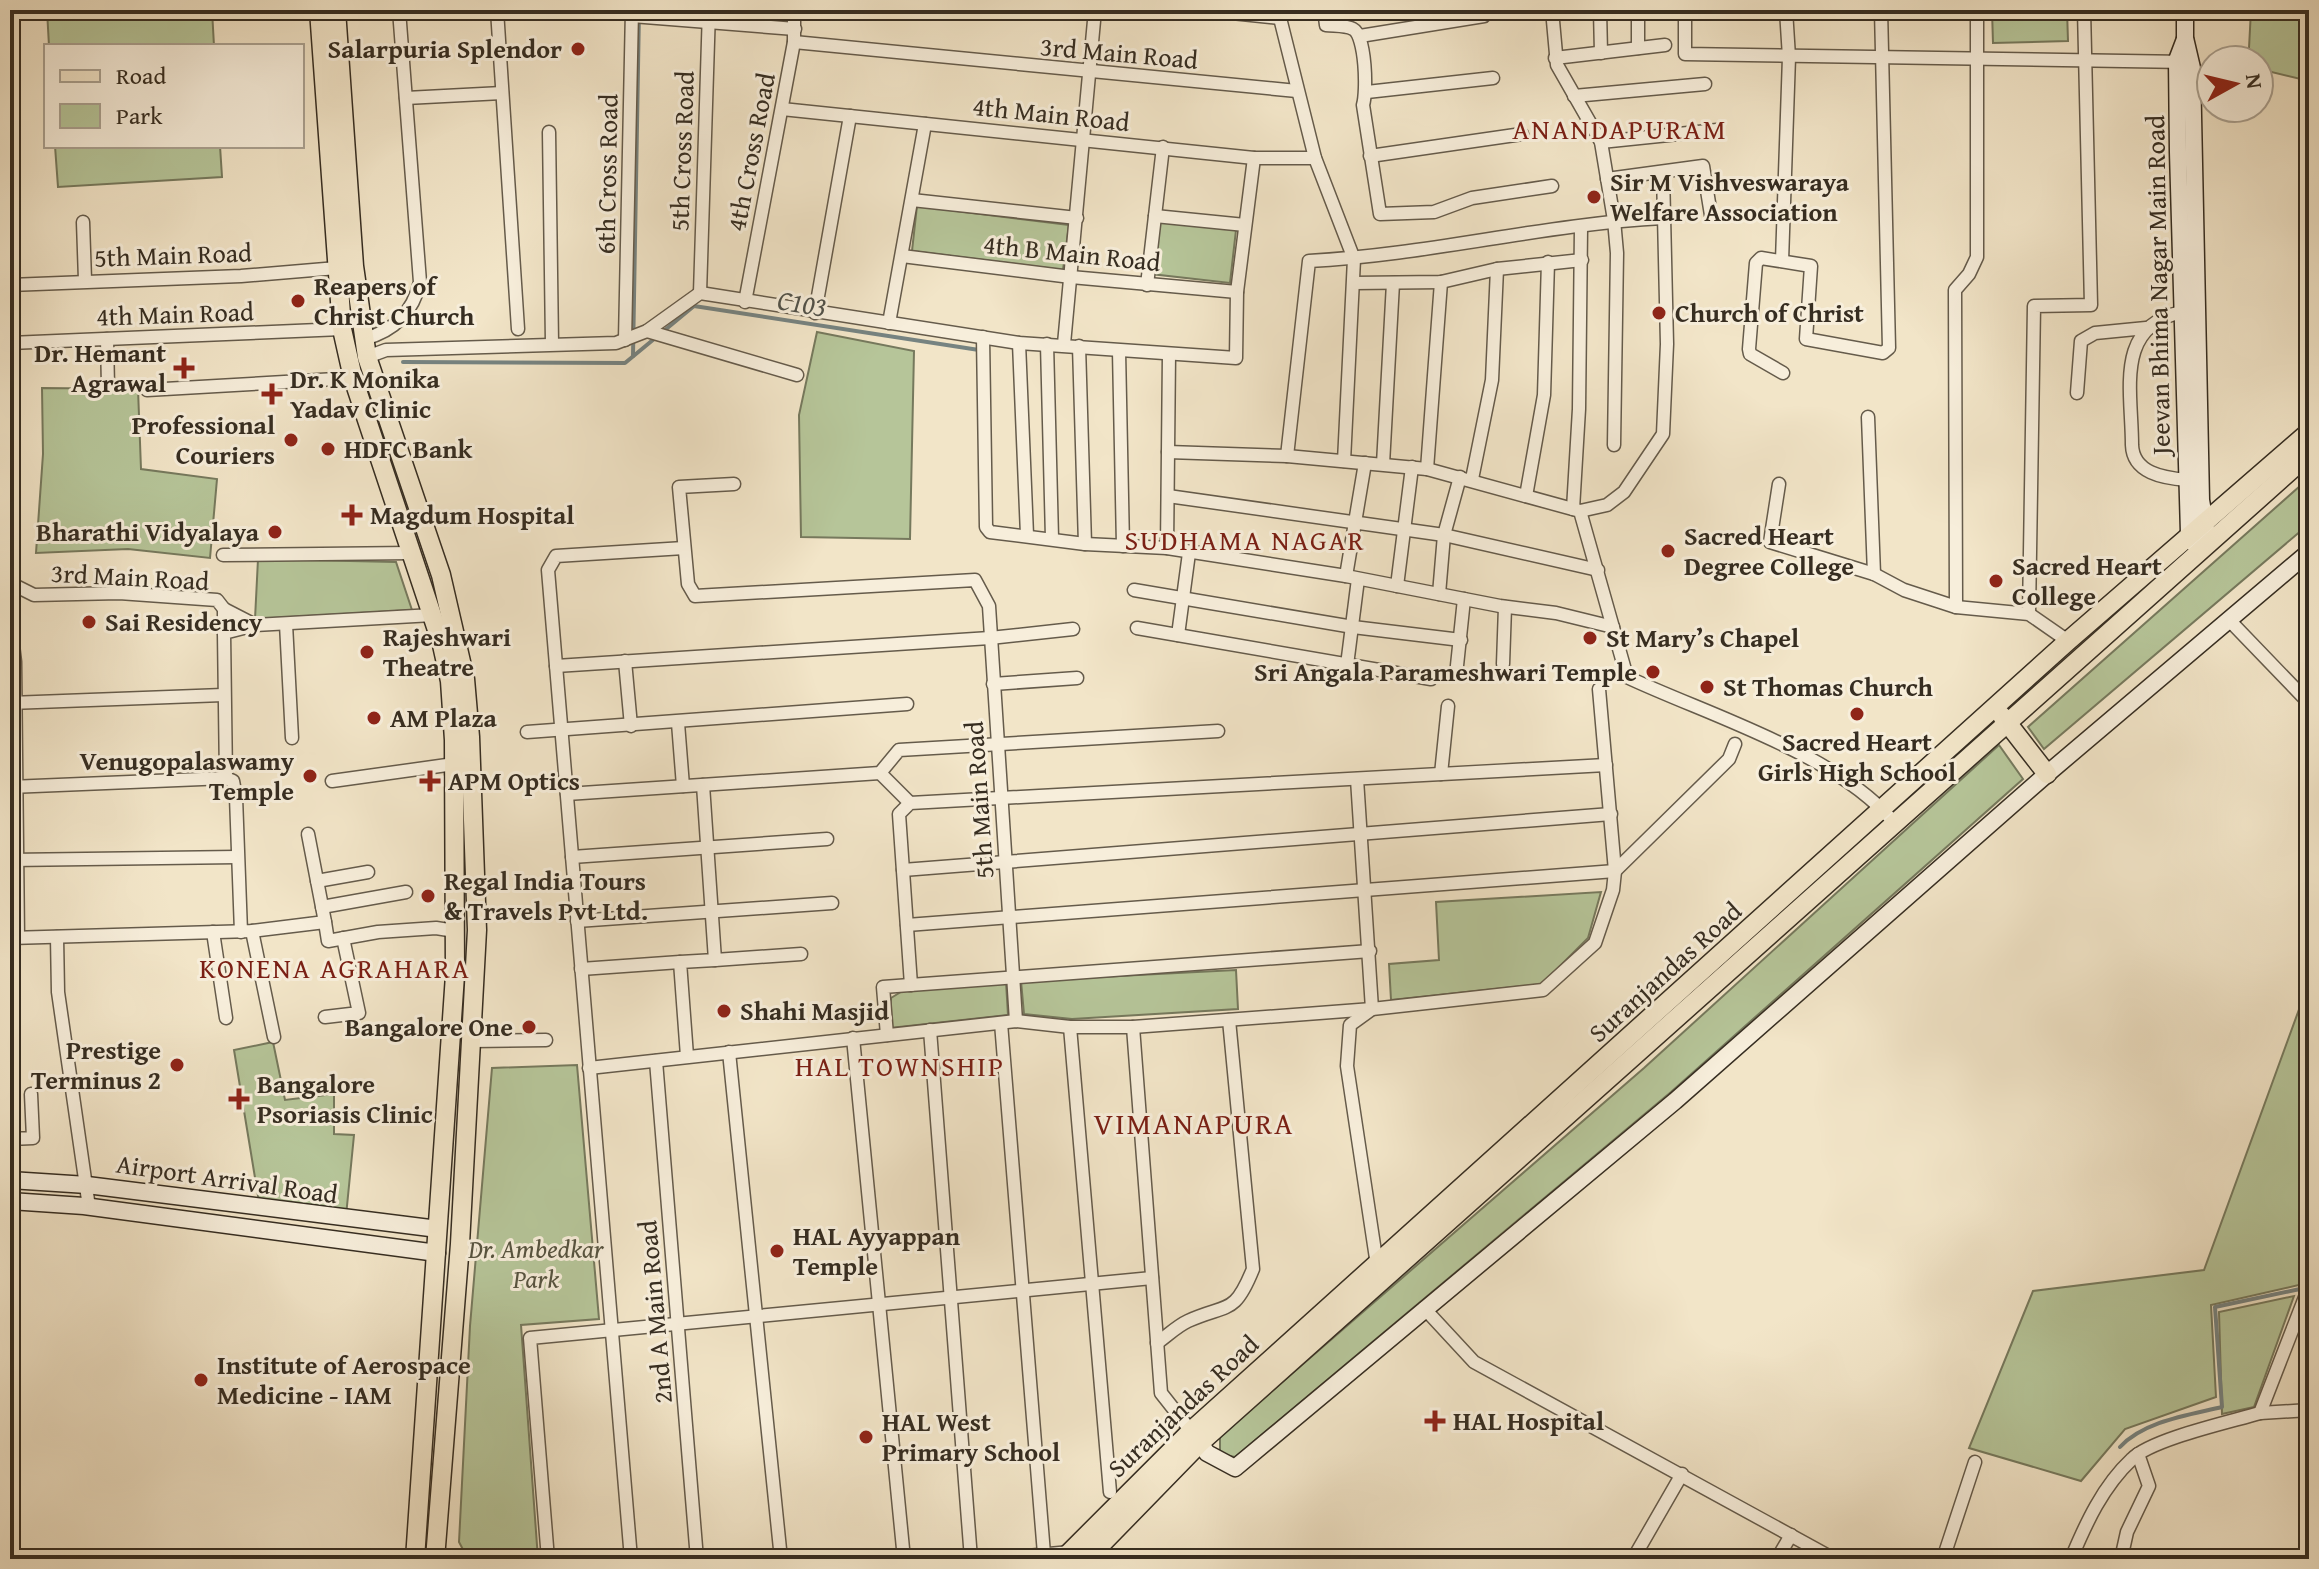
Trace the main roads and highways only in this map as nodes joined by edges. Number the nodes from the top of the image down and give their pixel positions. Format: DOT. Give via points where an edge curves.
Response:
graph roads {
  1 [pos="319,10"];
  2 [pos="336,10"];
  3 [pos="2309,432"];
  4 [pos="2309,454"];
  5 [pos="2199,537"];
  6 [pos="458,680"];
  7 [pos="1996,707"];
  8 [pos="2007,724"];
  9 [pos="2047,774"];
  10 [pos="1196,1437"];
  11 [pos="1068,1557"];
  12 [pos="415,1559"];
  13 [pos="435,1559"];
  1 -- 6 [label="main road" via="342,329 353,378"];
  2 -- 6 [label="main road" via="354,266 366,348 441,575"];
  3 -- 5 [label="main road, Suranjandas Road"];
  4 -- 5 [label="main road, Suranjandas Road"];
  5 -- 7 [label="main road, Suranjandas Road" via="2068,641"];
  5 -- 8 [label="main road, Suranjandas Road"];
  6 -- 12 [label="main road" via="455,931"];
  6 -- 13 [label="main road" via="477,930"];
  7 -- 8 [label="main road"];
  7 -- 10 [label="main road, Suranjandas Road" via="1377,1265"];
  8 -- 9 [label="main road"];
  8 -- 10 [label="main road, Suranjandas Road"];
  10 -- 11 [label="main road, Suranjandas Road"];
}
